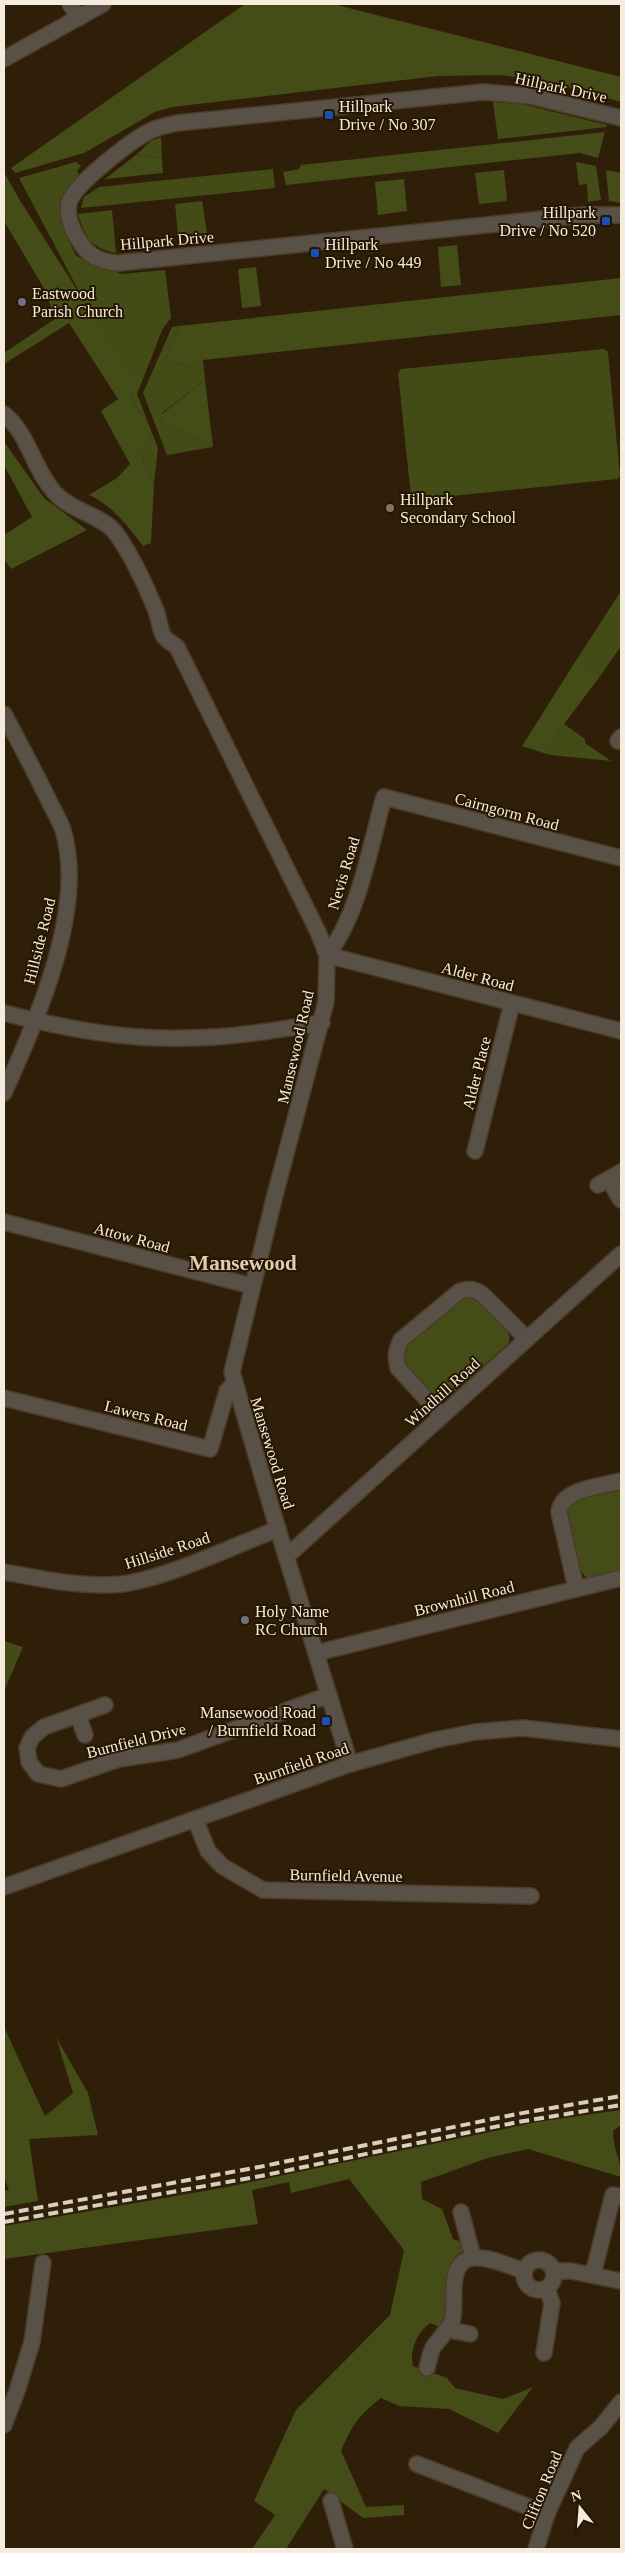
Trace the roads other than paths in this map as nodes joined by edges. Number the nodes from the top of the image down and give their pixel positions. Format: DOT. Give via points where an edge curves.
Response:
graph roads {
  1 [pos="70,4"];
  2 [pos="103,4"];
  3 [pos="79,18"];
  4 [pos="4,59"];
  5 [pos="621,118"];
  6 [pos="621,215"];
  7 [pos="4,414"];
  8 [pos="4,714"];
  9 [pos="384,796"];
  10 [pos="621,858"];
  11 [pos="327,955"];
  12 [pos="512,1003"];
  13 [pos="4,1013"];
  14 [pos="36,1021"];
  15 [pos="322,1023"];
  16 [pos="621,1031"];
  17 [pos="4,1093"];
  18 [pos="475,1151"];
  19 [pos="609,1179"];
  20 [pos="621,1200"];
  21 [pos="4,1222"];
  22 [pos="621,1254"];
  23 [pos="252,1286"];
  24 [pos="527,1339"];
  25 [pos="234,1384"];
  26 [pos="4,1398"];
  27 [pos="442,1416"];
  28 [pos="621,1481"];
  29 [pos="278,1529"];
  30 [pos="286,1557"];
  31 [pos="4,1572"];
  32 [pos="621,1578"];
  33 [pos="576,1588"];
  34 [pos="316,1653"];
  35 [pos="329,1695"];
  36 [pos="105,1705"];
  37 [pos="78,1714"];
  38 [pos="85,1735"];
  39 [pos="621,1739"];
  40 [pos="350,1764"];
  41 [pos="195,1819"];
  42 [pos="4,1887"];
  43 [pos="531,1896"];
  44 [pos="621,2197"];
  45 [pos="461,2212"];
  46 [pos="474,2258"];
  47 [pos="43,2263"];
  48 [pos="524,2271"];
  49 [pos="554,2271"];
  50 [pos="593,2274"];
  51 [pos="621,2281"];
  52 [pos="547,2289"];
  53 [pos="449,2326"];
  54 [pos="470,2334"];
  55 [pos="544,2353"];
  56 [pos="427,2368"];
  57 [pos="621,2402"];
  58 [pos="4,2425"];
  59 [pos="417,2464"];
  60 [pos="331,2501"];
  61 [pos="547,2514"];
  62 [pos="345,2549"];
  63 [pos="536,2549"];
  1 -- 3 [label="street"];
  2 -- 3 [label="street"];
  3 -- 4 [label="street"];
  5 -- 6 [label="street, Hillpark Drive" via="530,96 482,92 177,123 146,133 88,178 73,193 68,212 75,233 88,254 118,263 582,215"];
  7 -- 11 [label="street, Mansewood Road" via="16,424 54,492 78,511 114,531 157,613 163,636 178,648"];
  8 -- 14 [label="street, Hillside Road" via="62,828 69,868 68,898 60,940"];
  9 -- 10 [label="street, Cairngorm Road"];
  9 -- 11 [label="street, Nevis Road" via="351,911 337,943"];
  11 -- 12 [label="street, Alder Road"];
  11 -- 15 [label="street, Mansewood Road" via="328,986"];
  12 -- 16 [label="street, Alder Road"];
  12 -- 18 [label="street, Alder Place"];
  13 -- 14 [label="street"];
  14 -- 15 [label="street" via="113,1034 185,1038 238,1036"];
  14 -- 17 [label="street, Hillside Road"];
  15 -- 23 [label="street, Mansewood Road"];
  19 -- 20 [label="street"];
  21 -- 23 [label="street, Attow Road"];
  22 -- 24 [label="street, Windhill Road"];
  23 -- 25 [label="street, Mansewood Road" via="232,1372"];
  24 -- 27 [label="street, Windhill Road"];
  24 -- 27 [label="street" via="475,1289 466,1289 402,1340 396,1349 398,1368"];
  25 -- 26 [label="street, Lawers Road" via="227,1391 210,1449"];
  25 -- 29 [label="street, Mansewood Road"];
  27 -- 30 [label="street, Windhill Road"];
  28 -- 33 [label="street" via="572,1494 560,1504"];
  29 -- 30 [label="street, Mansewood Road"];
  29 -- 31 [label="street, Hillside Road" via="160,1575 122,1584 56,1581"];
  30 -- 34 [label="street, Mansewood Road"];
  32 -- 33 [label="street, Brownhill Road"];
  33 -- 34 [label="street, Brownhill Road"];
  34 -- 35 [label="street, Mansewood Road"];
  35 -- 37 [label="street, Burnfield Drive" via="178,1750 119,1759 61,1779 38,1774 29,1762 27,1748 32,1736 44,1727"];
  35 -- 40 [label="street, Mansewood Road"];
  36 -- 37 [label="street, Burnfield Drive"];
  37 -- 38 [label="street"];
  39 -- 40 [label="street, Burnfield Road" via="523,1728 475,1732"];
  40 -- 41 [label="street, Burnfield Road"];
  41 -- 42 [label="street, Burnfield Road"];
  41 -- 43 [label="street, Burnfield Avenue" via="208,1851 222,1866 263,1890"];
  44 -- 50 [label="street" via="613,2195"];
  45 -- 46 [label="street"];
  46 -- 48 [label="street" via="496,2261"];
  46 -- 53 [label="street" via="463,2261 456,2270"];
  47 -- 58 [label="street" via="32,2342"];
  48 -- 49 [label="street" via="530,2263 539,2260 549,2263"];
  48 -- 52 [label="street" via="525,2281 532,2289"];
  49 -- 50 [label="street"];
  49 -- 52 [label="street" via="554,2281"];
  50 -- 51 [label="street"];
  52 -- 55 [label="street" via="552,2303"];
  53 -- 54 [label="street" via="455,2331"];
  53 -- 56 [label="street" via="433,2348"];
  57 -- 61 [label="street, Clifton Road" via="601,2427 577,2448"];
  59 -- 61 [label="street"];
  60 -- 62 [label="street"];
  61 -- 63 [label="street, Clifton Road"];
}
